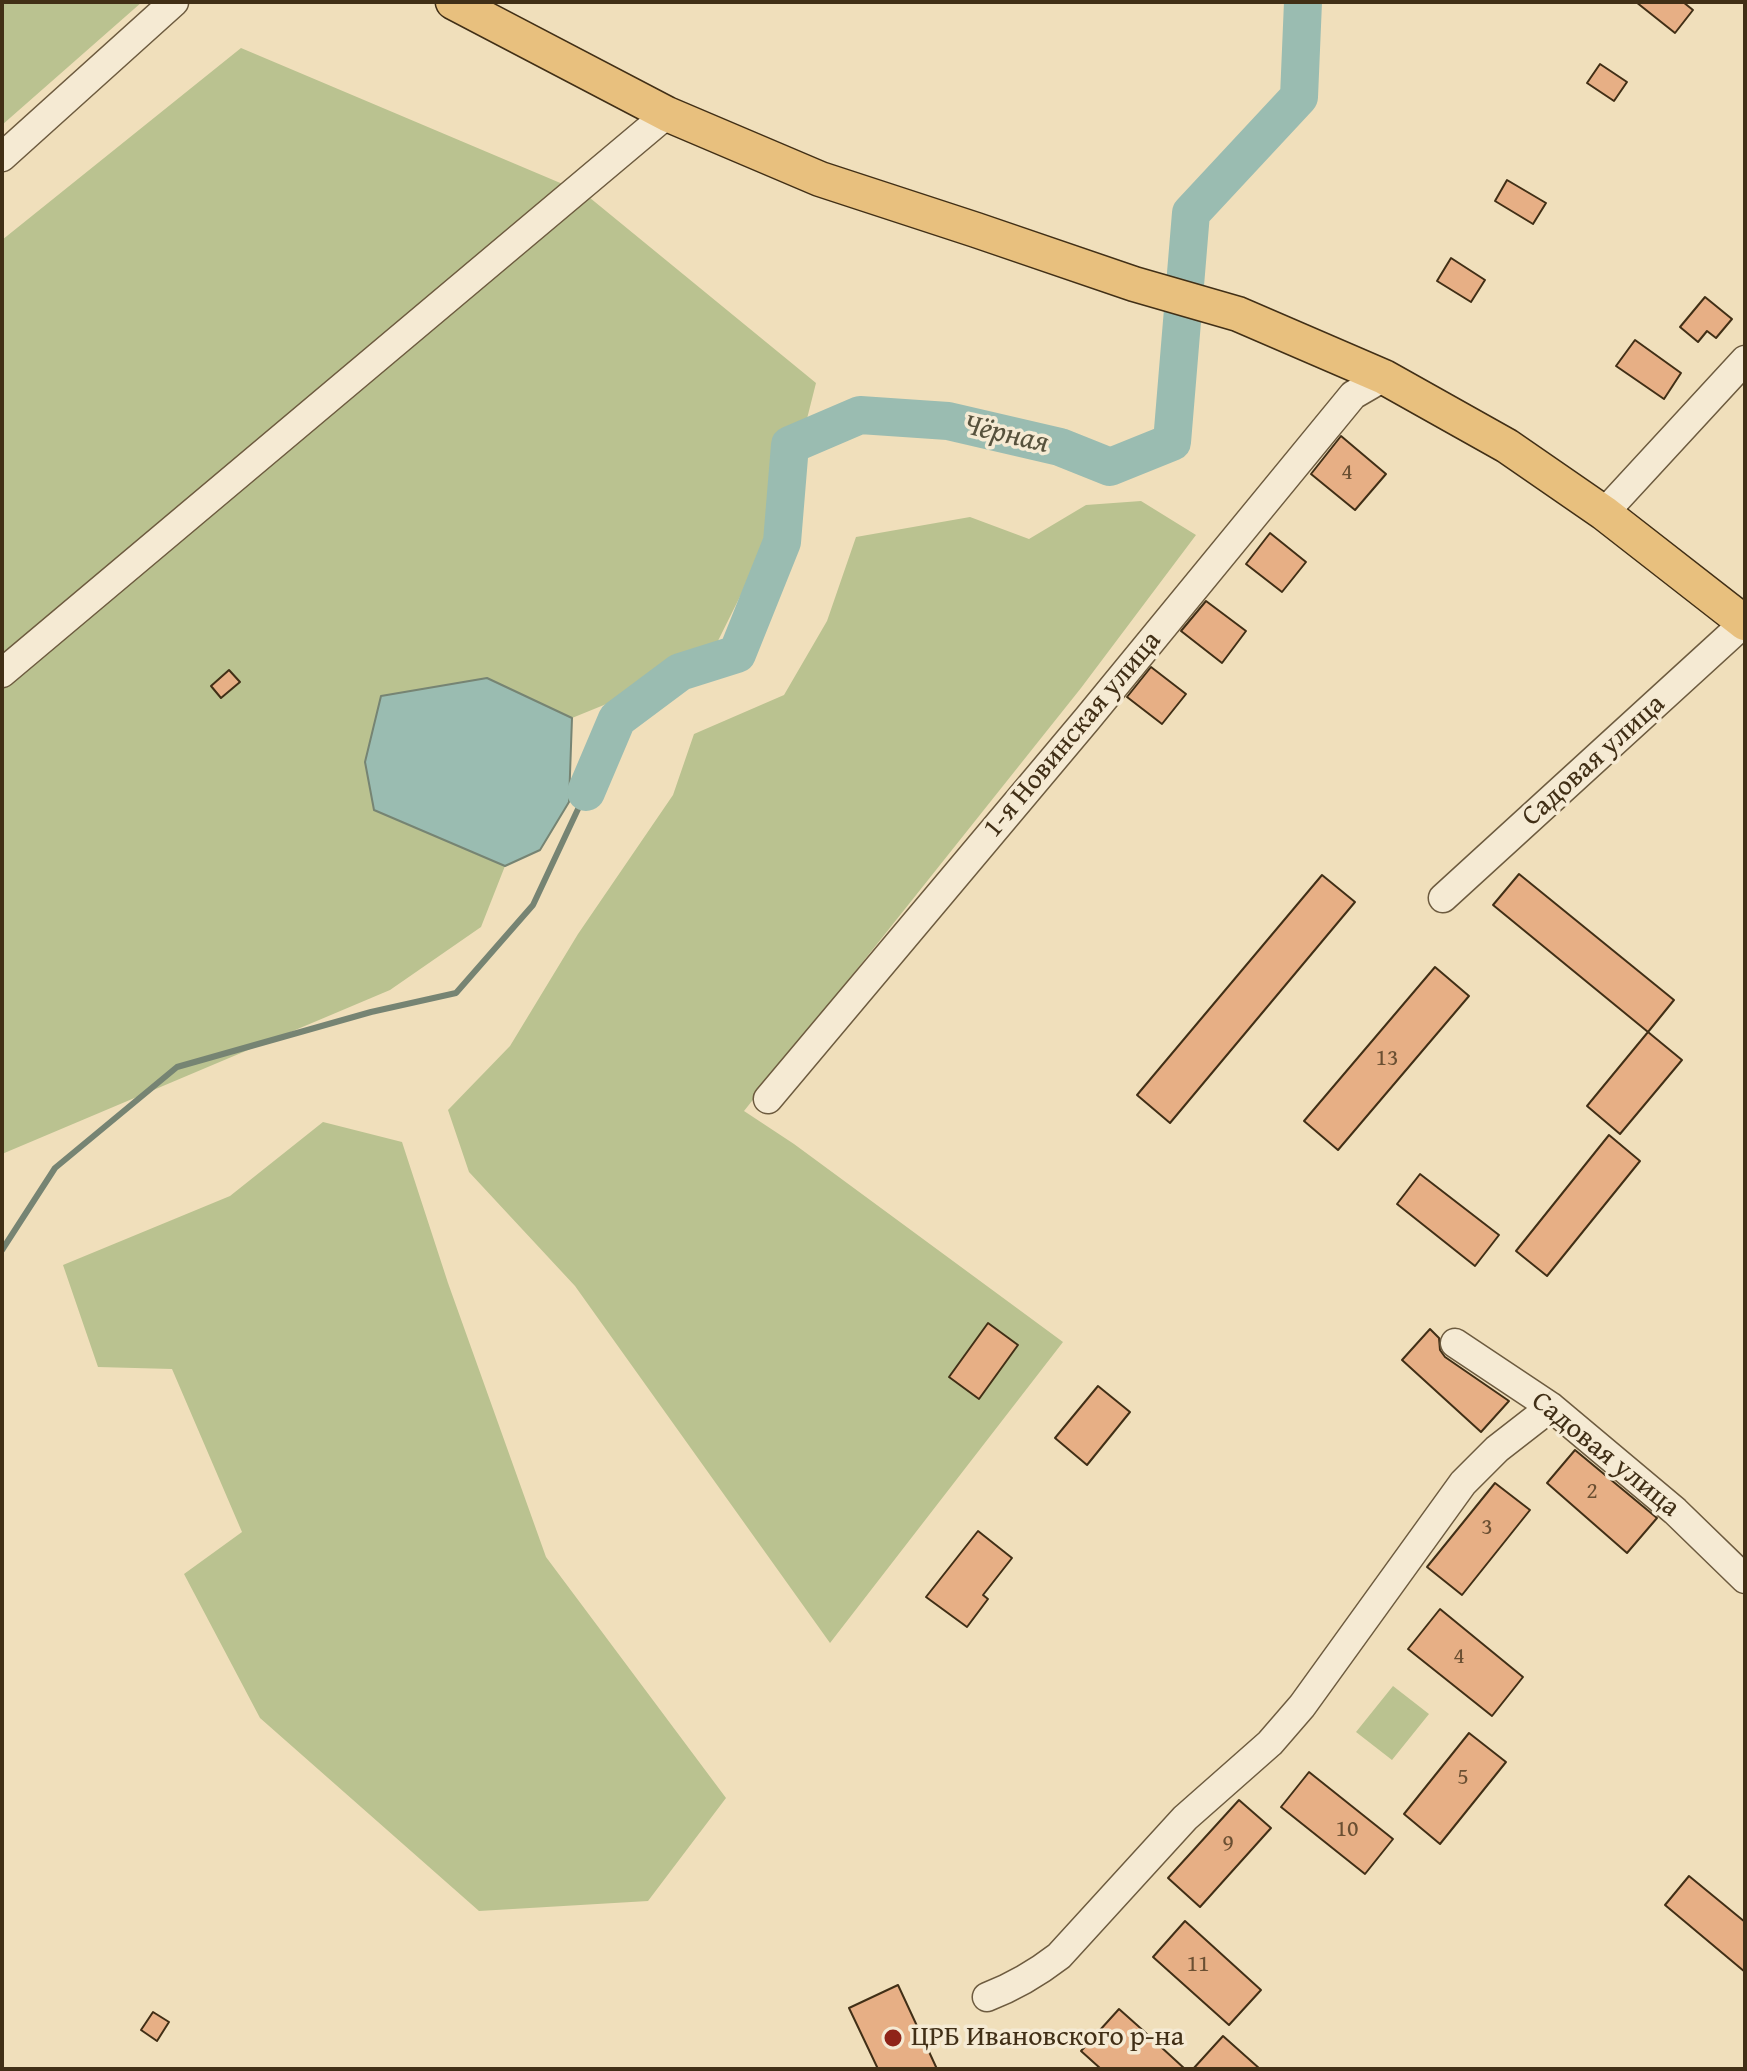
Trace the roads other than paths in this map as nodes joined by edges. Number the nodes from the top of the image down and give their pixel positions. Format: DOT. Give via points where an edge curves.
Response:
graph roads {
  1 [pos="174,2"];
  2 [pos="453,2"];
  3 [pos="667,114"];
  4 [pos="2,157"];
  5 [pos="1745,360"];
  6 [pos="1384,377"];
  7 [pos="1604,513"];
  8 [pos="1745,623"];
  9 [pos="2,673"];
  10 [pos="1443,898"];
  11 [pos="768,1099"];
  12 [pos="1455,1343"];
  13 [pos="1551,1407"];
  14 [pos="1745,1579"];
  15 [pos="987,1997"];
  1 -- 4 [label="street"];
  2 -- 3 [label="main road"];
  3 -- 6 [label="main road" via="820,179 1238,314"];
  3 -- 9 [label="street"];
  5 -- 7 [label="street"];
  6 -- 7 [label="main road" via="1507,446"];
  6 -- 11 [label="street, 1-я Новинская улица" via="1353,395"];
  7 -- 8 [label="main road"];
  8 -- 10 [label="street, Садовая улица"];
  12 -- 13 [label="street, Садовая улица"];
  13 -- 14 [label="street, Садовая улица" via="1675,1511"];
  13 -- 15 [label="street" via="1463,1483 1278,1735 1185,1818 1059,1956"];
}
